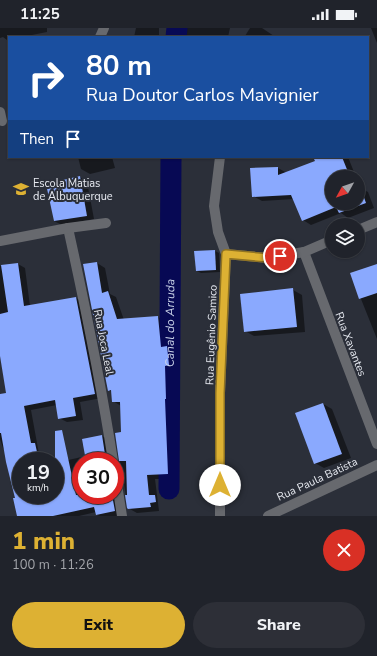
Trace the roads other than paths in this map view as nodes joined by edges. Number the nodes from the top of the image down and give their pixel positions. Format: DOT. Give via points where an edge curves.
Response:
graph roads {
  1 [pos="220,158"];
  2 [pos="377,222"];
  3 [pos="106,223"];
  4 [pos="365,227"];
  5 [pos="68,228"];
  6 [pos="0,240"];
  7 [pos="325,243"];
  8 [pos="304,252"];
  9 [pos="226,254"];
  10 [pos="377,444"];
  11 [pos="112,452"];
  12 [pos="377,465"];
  13 [pos="120,504"];
  14 [pos="122,516"];
  15 [pos="220,516"];
  16 [pos="268,516"];
  1 -- 9 [label="street, Rua Eugênio Samico" via="214,206 218,232"];
  2 -- 4 [label="street"];
  3 -- 5 [label="street"];
  5 -- 6 [label="street"];
  5 -- 11 [label="street, Rua Joca Leal"];
  7 -- 8 [label="street"];
  8 -- 9 [label="street" via="268,258"];
  8 -- 10 [label="street, Rua Xavantes"];
  9 -- 15 [label="street, Rua Eugênio Samico" via="220,393"];
  12 -- 16 [label="street, Rua Paula Batista"];
  13 -- 14 [label="street"];
}
